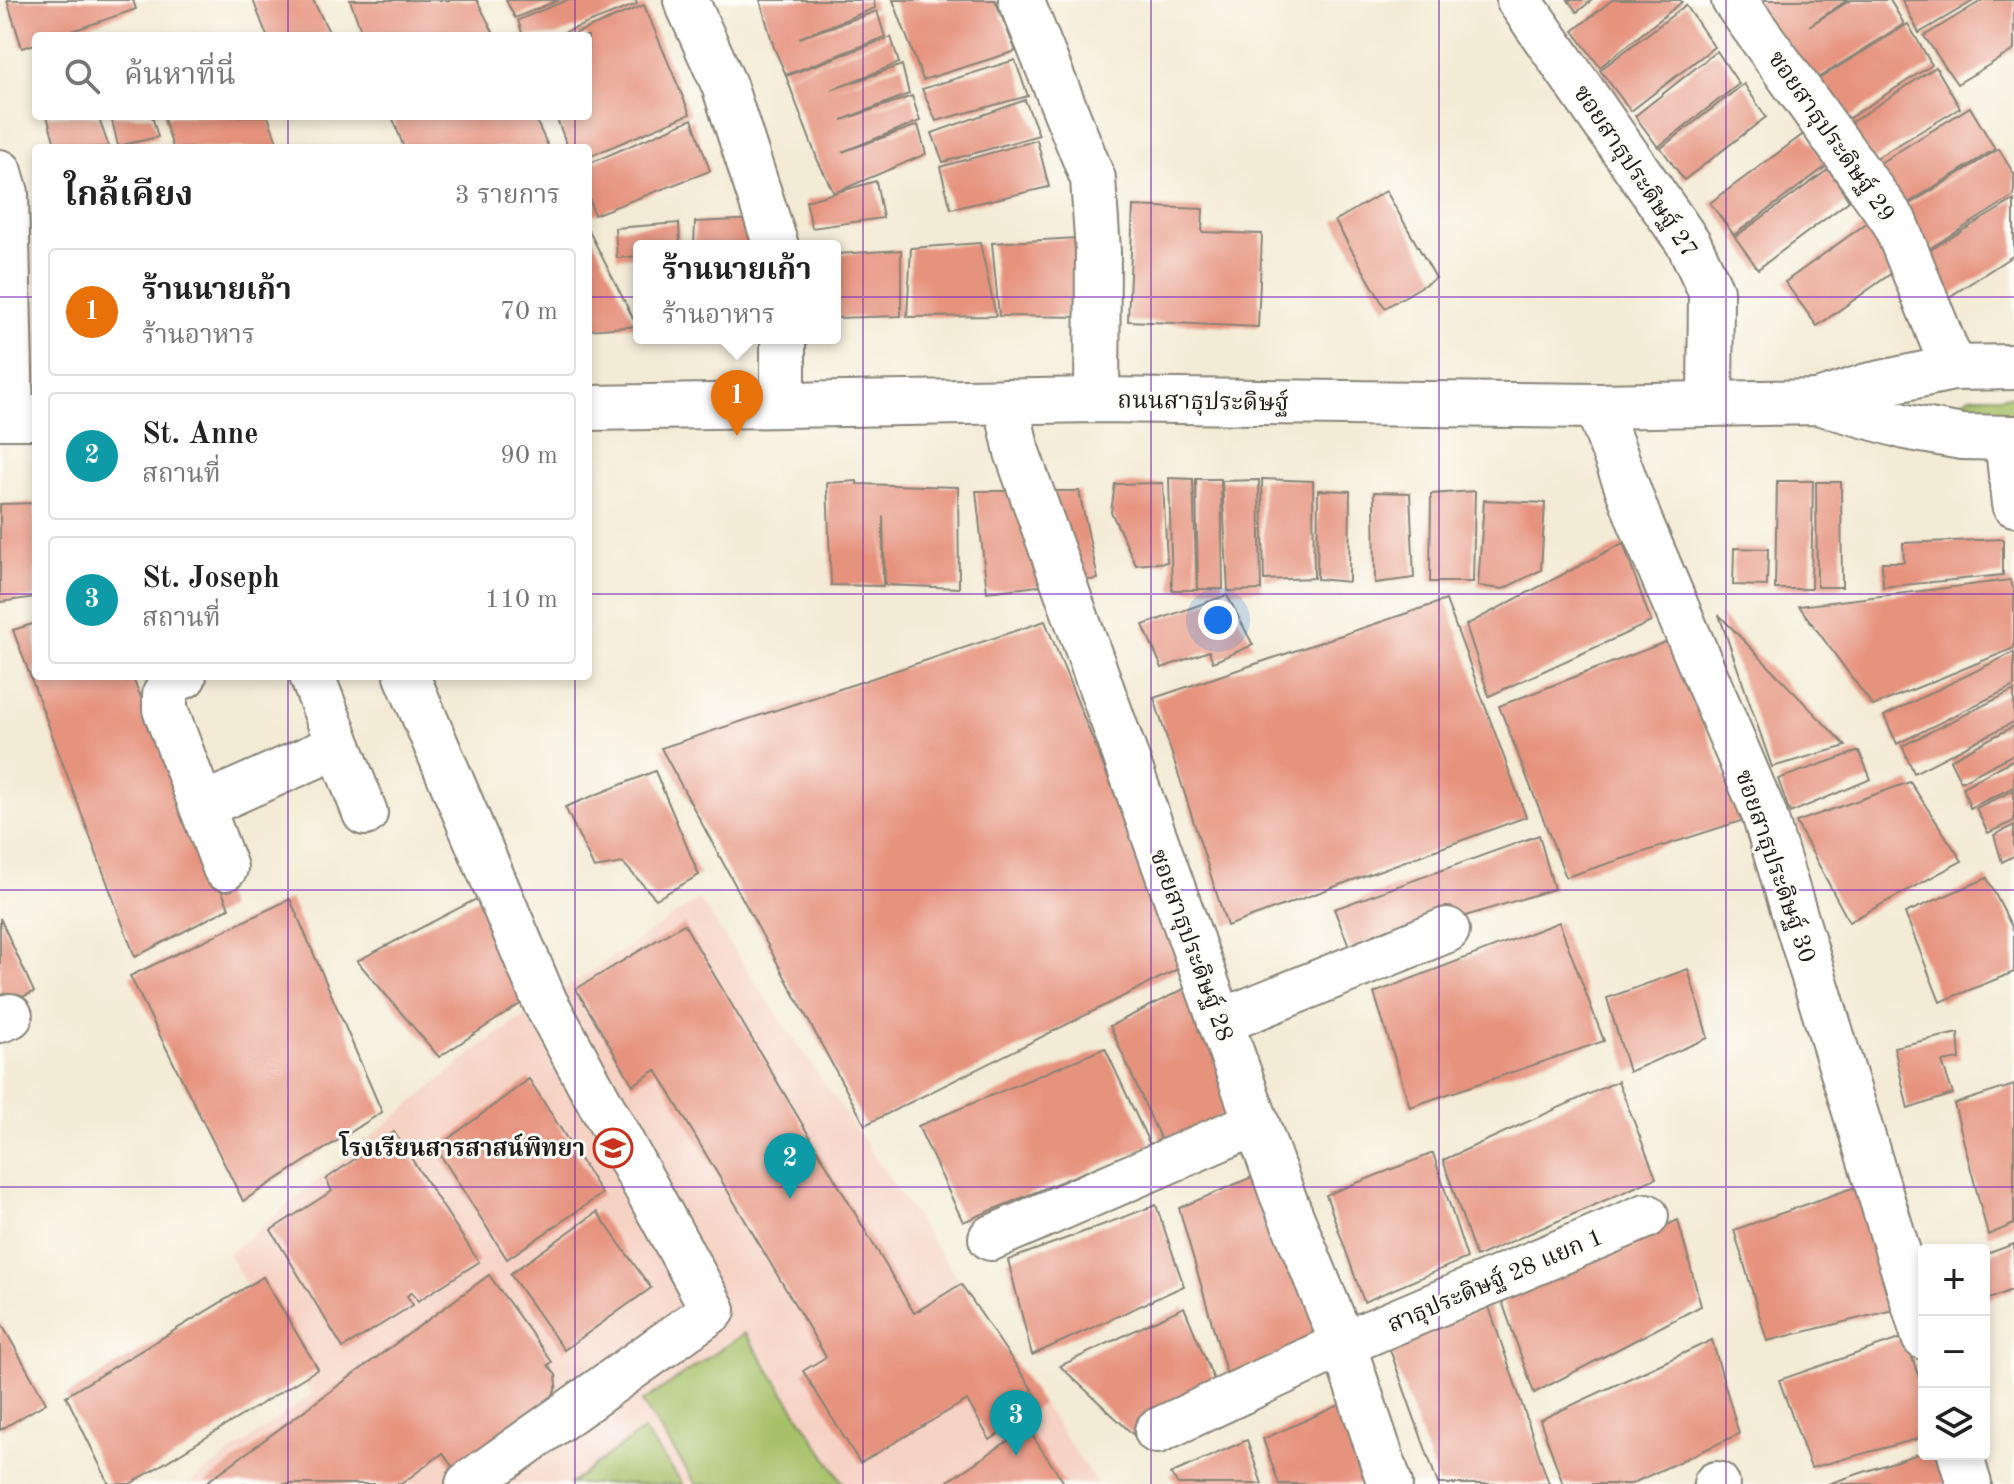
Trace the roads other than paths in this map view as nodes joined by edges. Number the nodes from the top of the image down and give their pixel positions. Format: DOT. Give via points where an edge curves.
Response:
graph roads {
  1 [pos="686,0"];
  2 [pos="1021,0"];
  3 [pos="1519,0"];
  4 [pos="1734,0"];
  5 [pos="0,172"];
  6 [pos="774,240"];
  7 [pos="783,344"];
  8 [pos="2014,367"];
  9 [pos="1953,368"];
  10 [pos="1097,400"];
  11 [pos="1006,401"];
  12 [pos="1818,402"];
  13 [pos="783,404"];
  14 [pos="1710,404"];
  15 [pos="1597,406"];
  16 [pos="592,408"];
  17 [pos="16,417"];
  18 [pos="2010,438"];
  19 [pos="2014,504"];
  20 [pos="174,680"];
  21 [pos="313,680"];
  22 [pos="409,680"];
  23 [pos="338,746"];
  24 [pos="202,806"];
  25 [pos="365,813"];
  26 [pos="225,868"];
  27 [pos="1447,930"];
  28 [pos="1220,1022"];
  29 [pos="1256,1123"];
  30 [pos="1646,1216"];
  31 [pos="991,1238"];
  32 [pos="1918,1317"];
  33 [pos="1343,1344"];
  34 [pos="1157,1431"];
  35 [pos="1962,1460"];
  36 [pos="468,1484"];
  37 [pos="1390,1484"];
  38 [pos="1969,1484"];
  1 -- 6 [label="street" via="724,85"];
  2 -- 10 [label="street" via="1093,179"];
  3 -- 14 [label="street, ซอยสาธุประดิษฐ์ 27" via="1689,244 1711,291"];
  4 -- 9 [label="street, ซอยสาธุประดิษฐ์ 29" via="1894,221"];
  5 -- 17 [label="street" via="6,193"];
  7 -- 13 [label="street"];
  8 -- 9 [label="street, ถนนสาธุประดิษฐ์"];
  9 -- 12 [label="street, ถนนสาธุประดิษฐ์"];
  10 -- 11 [label="street, ถนนสาธุประดิษฐ์"];
  10 -- 15 [label="street, ถนนสาธุประดิษฐ์"];
  11 -- 13 [label="street, ถนนสาธุประดิษฐ์"];
  11 -- 28 [label="street, ซอยสาธุประดิษฐ์ 28" via="1017,452"];
  12 -- 14 [label="street, ถนนสาธุประดิษฐ์"];
  12 -- 18 [label="street, ถนนสาธุประดิษฐ์" via="1906,427 1962,437"];
  13 -- 16 [label="street, ถนนสาธุประดิษฐ์"];
  14 -- 15 [label="street, ถนนสาธุประดิษฐ์"];
  15 -- 32 [label="street, ซอยสาธุประดิษฐ์ 30" via="1764,814"];
  18 -- 19 [label="street"];
  20 -- 24 [label="street" via="165,694 165,709"];
  21 -- 23 [label="street"];
  22 -- 36 [label="street" via="545,1002 713,1310"];
  23 -- 24 [label="street"];
  23 -- 25 [label="street"];
  24 -- 26 [label="street"];
  27 -- 28 [label="street"];
  28 -- 29 [label="street, ซอยสาธุประดิษฐ์ 28"];
  29 -- 31 [label="street"];
  29 -- 33 [label="street, ซอยสาธุประดิษฐ์ 28"];
  30 -- 33 [label="street, สาธุประดิษฐ์ 28 แยก 1"];
  33 -- 34 [label="street, สาธุประดิษฐ์ 28 แยก 1"];
  33 -- 37 [label="street, ซอยสาธุประดิษฐ์ 28"];
  35 -- 38 [label="street"];
}
